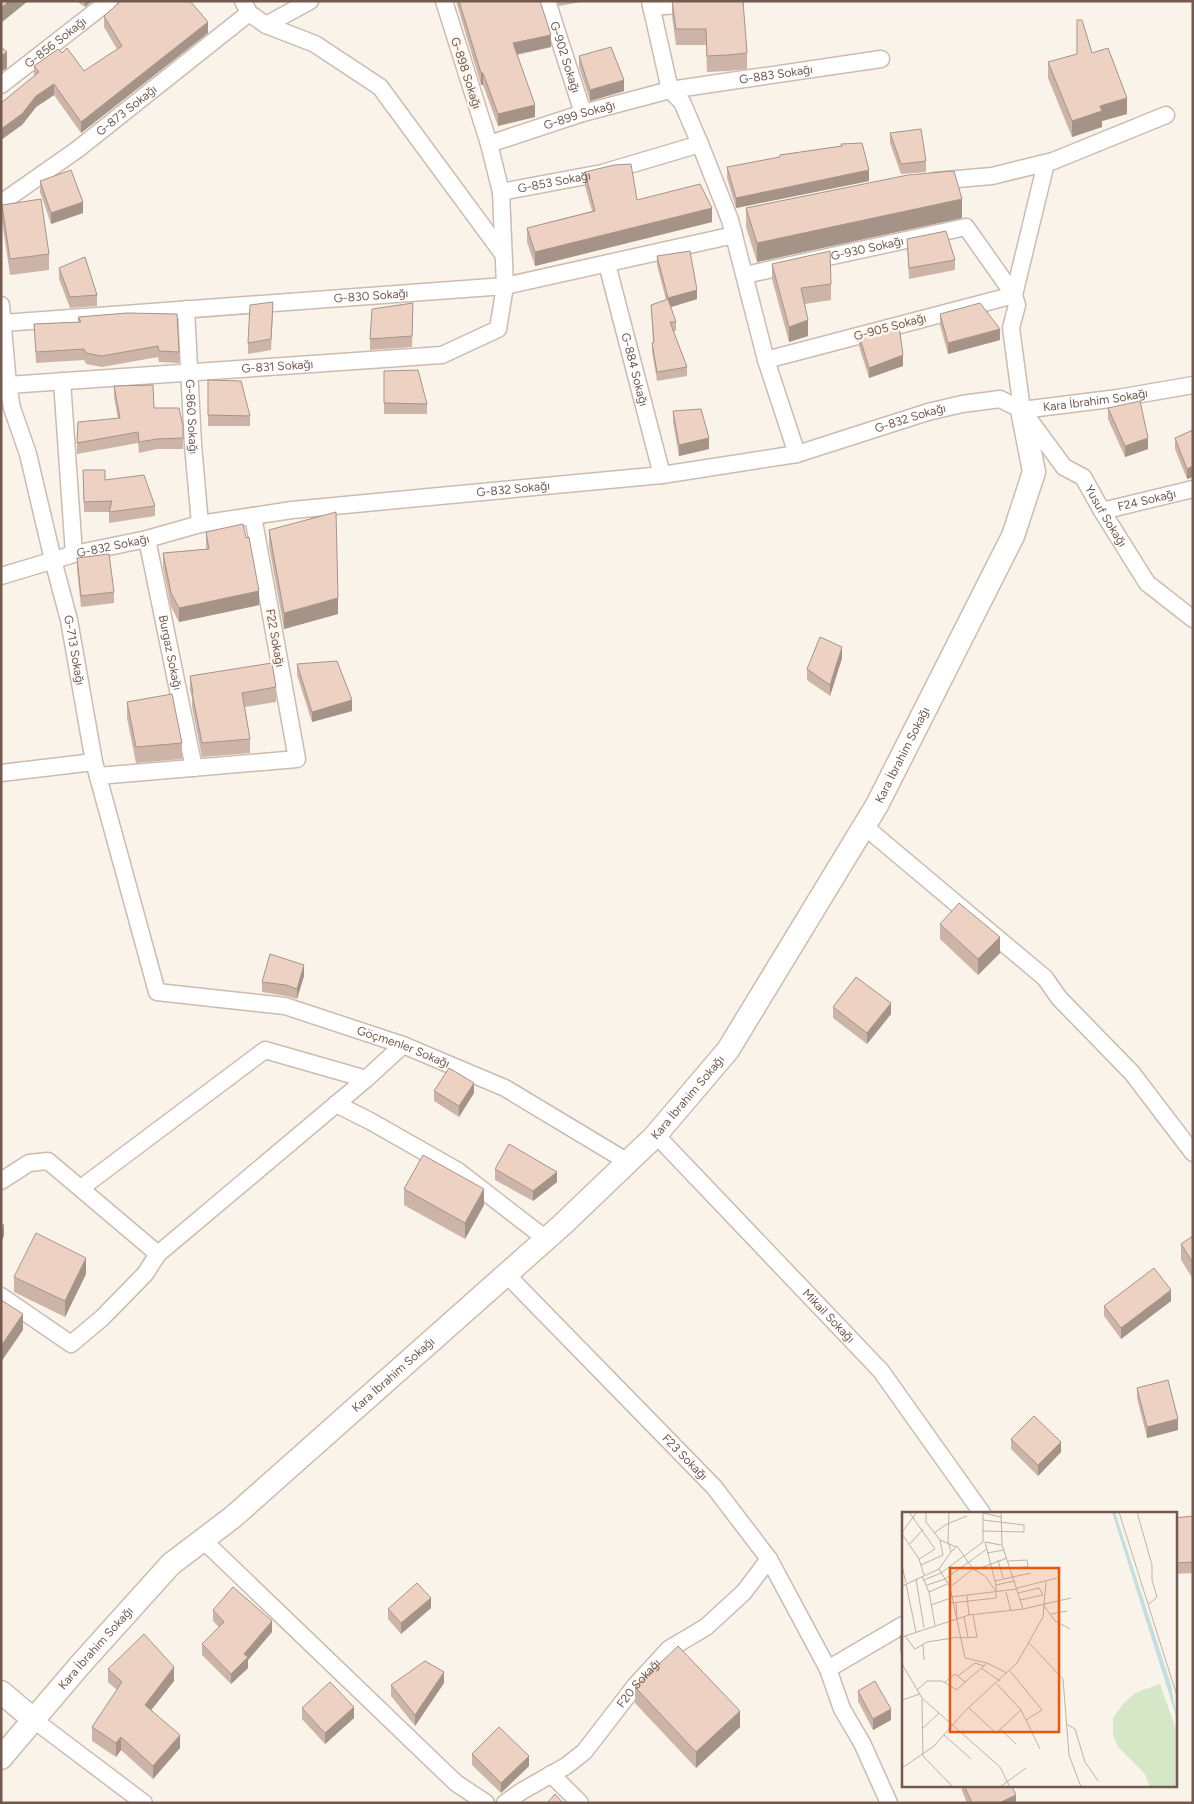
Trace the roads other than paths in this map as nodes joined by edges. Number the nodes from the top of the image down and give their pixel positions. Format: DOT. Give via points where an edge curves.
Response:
graph roads {
  1 [pos="109,1"];
  2 [pos="310,1"];
  3 [pos="444,1"];
  4 [pos="548,1"];
  5 [pos="735,1"];
  6 [pos="650,4"];
  7 [pos="246,7"];
  8 [pos="266,25"];
  9 [pos="881,59"];
  10 [pos="1,85"];
  11 [pos="670,90"];
  12 [pos="583,113"];
  13 [pos="1166,115"];
  14 [pos="489,144"];
  15 [pos="700,144"];
  16 [pos="1046,163"];
  17 [pos="924,182"];
  18 [pos="500,192"];
  19 [pos="1,204"];
  20 [pos="750,216"];
  21 [pos="732,228"];
  22 [pos="503,254"];
  23 [pos="607,264"];
  24 [pos="745,275"];
  25 [pos="505,286"];
  26 [pos="1014,295"];
  27 [pos="1,305"];
  28 [pos="186,309"];
  29 [pos="3,330"];
  30 [pos="766,360"];
  31 [pos="190,372"];
  32 [pos="62,381"];
  33 [pos="8,385"];
  34 [pos="1193,385"];
  35 [pos="1022,410"];
  36 [pos="797,454"];
  37 [pos="662,475"];
  38 [pos="1193,489"];
  39 [pos="1102,511"];
  40 [pos="253,516"];
  41 [pos="200,524"];
  42 [pos="147,539"];
  43 [pos="74,554"];
  44 [pos="53,560"];
  45 [pos="1,576"];
  46 [pos="1193,619"];
  47 [pos="194,768"];
  48 [pos="96,769"];
  49 [pos="1,773"];
  50 [pos="864,826"];
  51 [pos="157,992"];
  52 [pos="403,1045"];
  53 [pos="366,1079"];
  54 [pos="336,1104"];
  55 [pos="656,1135"];
  56 [pos="1193,1154"];
  57 [pos="628,1162"];
  58 [pos="1,1181"];
  59 [pos="81,1188"];
  60 [pos="546,1239"];
  61 [pos="158,1254"];
  62 [pos="506,1274"];
  63 [pos="1,1296"];
  64 [pos="981,1512"];
  65 [pos="203,1540"];
  66 [pos="769,1558"];
  67 [pos="902,1625"];
  68 [pos="828,1669"];
  69 [pos="1,1692"];
  70 [pos="34,1720"];
  71 [pos="1,1758"];
  72 [pos="551,1774"];
  73 [pos="144,1803"];
  74 [pos="486,1803"];
  75 [pos="505,1803"];
  76 [pos="580,1803"];
  77 [pos="890,1803"];
  1 -- 10 [label="street, G-856 Sokağı"];
  2 -- 8 [label="street"];
  3 -- 14 [label="street, G-898 Sokağı"];
  4 -- 12 [label="street, G-902 Sokağı"];
  5 -- 6 [label="street"];
  6 -- 11 [label="street"];
  7 -- 8 [label="street"];
  7 -- 19 [label="street, G-873 Sokağı" via="78,149"];
  8 -- 22 [label="street" via="315,44 380,88"];
  9 -- 11 [label="street, G-883 Sokağı"];
  11 -- 12 [label="street, G-899 Sokağı"];
  11 -- 15 [label="street" via="682,102"];
  12 -- 14 [label="street, G-899 Sokağı"];
  13 -- 16 [label="street"];
  14 -- 18 [label="street, G-898 Sokağı"];
  15 -- 18 [label="street, G-853 Sokağı" via="602,173"];
  15 -- 21 [label="street"];
  16 -- 17 [label="street" via="992,176"];
  16 -- 26 [label="street"];
  18 -- 22 [label="street, G-898 Sokağı"];
  20 -- 21 [label="street, G-830 Sokağı"];
  21 -- 23 [label="street, G-830 Sokağı"];
  21 -- 24 [label="street"];
  22 -- 25 [label="street, G-898 Sokağı"];
  23 -- 25 [label="street, G-830 Sokağı"];
  23 -- 37 [label="street, G-884 Sokağı"];
  24 -- 26 [label="street, G-930 Sokağı" via="966,227"];
  24 -- 30 [label="street"];
  25 -- 28 [label="street, G-830 Sokağı"];
  25 -- 31 [label="street, G-831 Sokağı" via="498,329 442,355"];
  26 -- 30 [label="street, G-905 Sokağı"];
  26 -- 35 [label="street" via="1017,305 1011,328"];
  27 -- 29 [label="street, G-713 Sokağı"];
  28 -- 29 [label="street, G-830 Sokağı"];
  28 -- 31 [label="street, G-860 Sokağı"];
  29 -- 33 [label="street, G-713 Sokağı"];
  30 -- 36 [label="street"];
  31 -- 32 [label="street, G-831 Sokağı"];
  31 -- 41 [label="street, G-860 Sokağı"];
  32 -- 33 [label="street, G-831 Sokağı"];
  32 -- 43 [label="street"];
  33 -- 44 [label="street, G-713 Sokağı"];
  34 -- 35 [label="street, Kara İbrahim Sokağı"];
  35 -- 36 [label="street, G-832 Sokağı" via="1000,399 962,404"];
  35 -- 39 [label="street, Yusuf Sokağı" via="1064,467 1084,477"];
  35 -- 50 [label="street, Kara İbrahim Sokağı" via="1034,472 1013,536"];
  36 -- 37 [label="street, G-832 Sokağı"];
  37 -- 40 [label="street, G-832 Sokağı"];
  38 -- 39 [label="street, F24 Sokağı"];
  39 -- 46 [label="street, Yusuf Sokağı" via="1147,583"];
  40 -- 41 [label="street, G-832 Sokağı"];
  40 -- 47 [label="street, F22 Sokağı" via="296,759"];
  41 -- 42 [label="street, G-832 Sokağı"];
  42 -- 43 [label="street, G-832 Sokağı"];
  42 -- 47 [label="street, Burgaz Sokağı"];
  43 -- 44 [label="street, G-832 Sokağı"];
  44 -- 45 [label="street, G-832 Sokağı"];
  44 -- 48 [label="street, G-713 Sokağı" via="69,620"];
  47 -- 48 [label="street"];
  48 -- 49 [label="street"];
  48 -- 51 [label="street, G-713 Sokağı"];
  50 -- 55 [label="street, Kara İbrahim Sokağı" via="728,1050"];
  50 -- 56 [label="street" via="1045,978 1059,998 1132,1073"];
  51 -- 52 [label="street, Göçmenler Sokağı" via="285,1006"];
  52 -- 53 [label="street"];
  52 -- 57 [label="street, Göçmenler Sokağı" via="505,1088"];
  53 -- 54 [label="street"];
  53 -- 59 [label="street" via="265,1050"];
  54 -- 60 [label="street" via="458,1171"];
  54 -- 61 [label="street"];
  55 -- 57 [label="street, Kara İbrahim Sokağı"];
  55 -- 64 [label="street, Mikail Sokağı" via="881,1371"];
  57 -- 60 [label="street, Kara İbrahim Sokağı"];
  58 -- 59 [label="street" via="29,1163 48,1161"];
  59 -- 61 [label="street"];
  60 -- 62 [label="street, Kara İbrahim Sokağı"];
  61 -- 63 [label="street" via="145,1274 71,1344"];
  62 -- 65 [label="street, Kara İbrahim Sokağı" via="233,1517"];
  62 -- 66 [label="street, F23 Sokağı" via="714,1487"];
  65 -- 70 [label="street, Kara İbrahim Sokağı" via="171,1564"];
  65 -- 74 [label="street" via="456,1783"];
  66 -- 68 [label="street, F23 Sokağı"];
  66 -- 72 [label="street, F20 Sokağı" via="744,1592 706,1627 669,1649 635,1686 584,1752"];
  67 -- 68 [label="street"];
  68 -- 77 [label="street" via="842,1709"];
  69 -- 70 [label="street"];
  70 -- 71 [label="street, Kara İbrahim Sokağı"];
  70 -- 73 [label="street"];
  72 -- 75 [label="street, F20 Sokağı"];
  72 -- 76 [label="street"];
}
